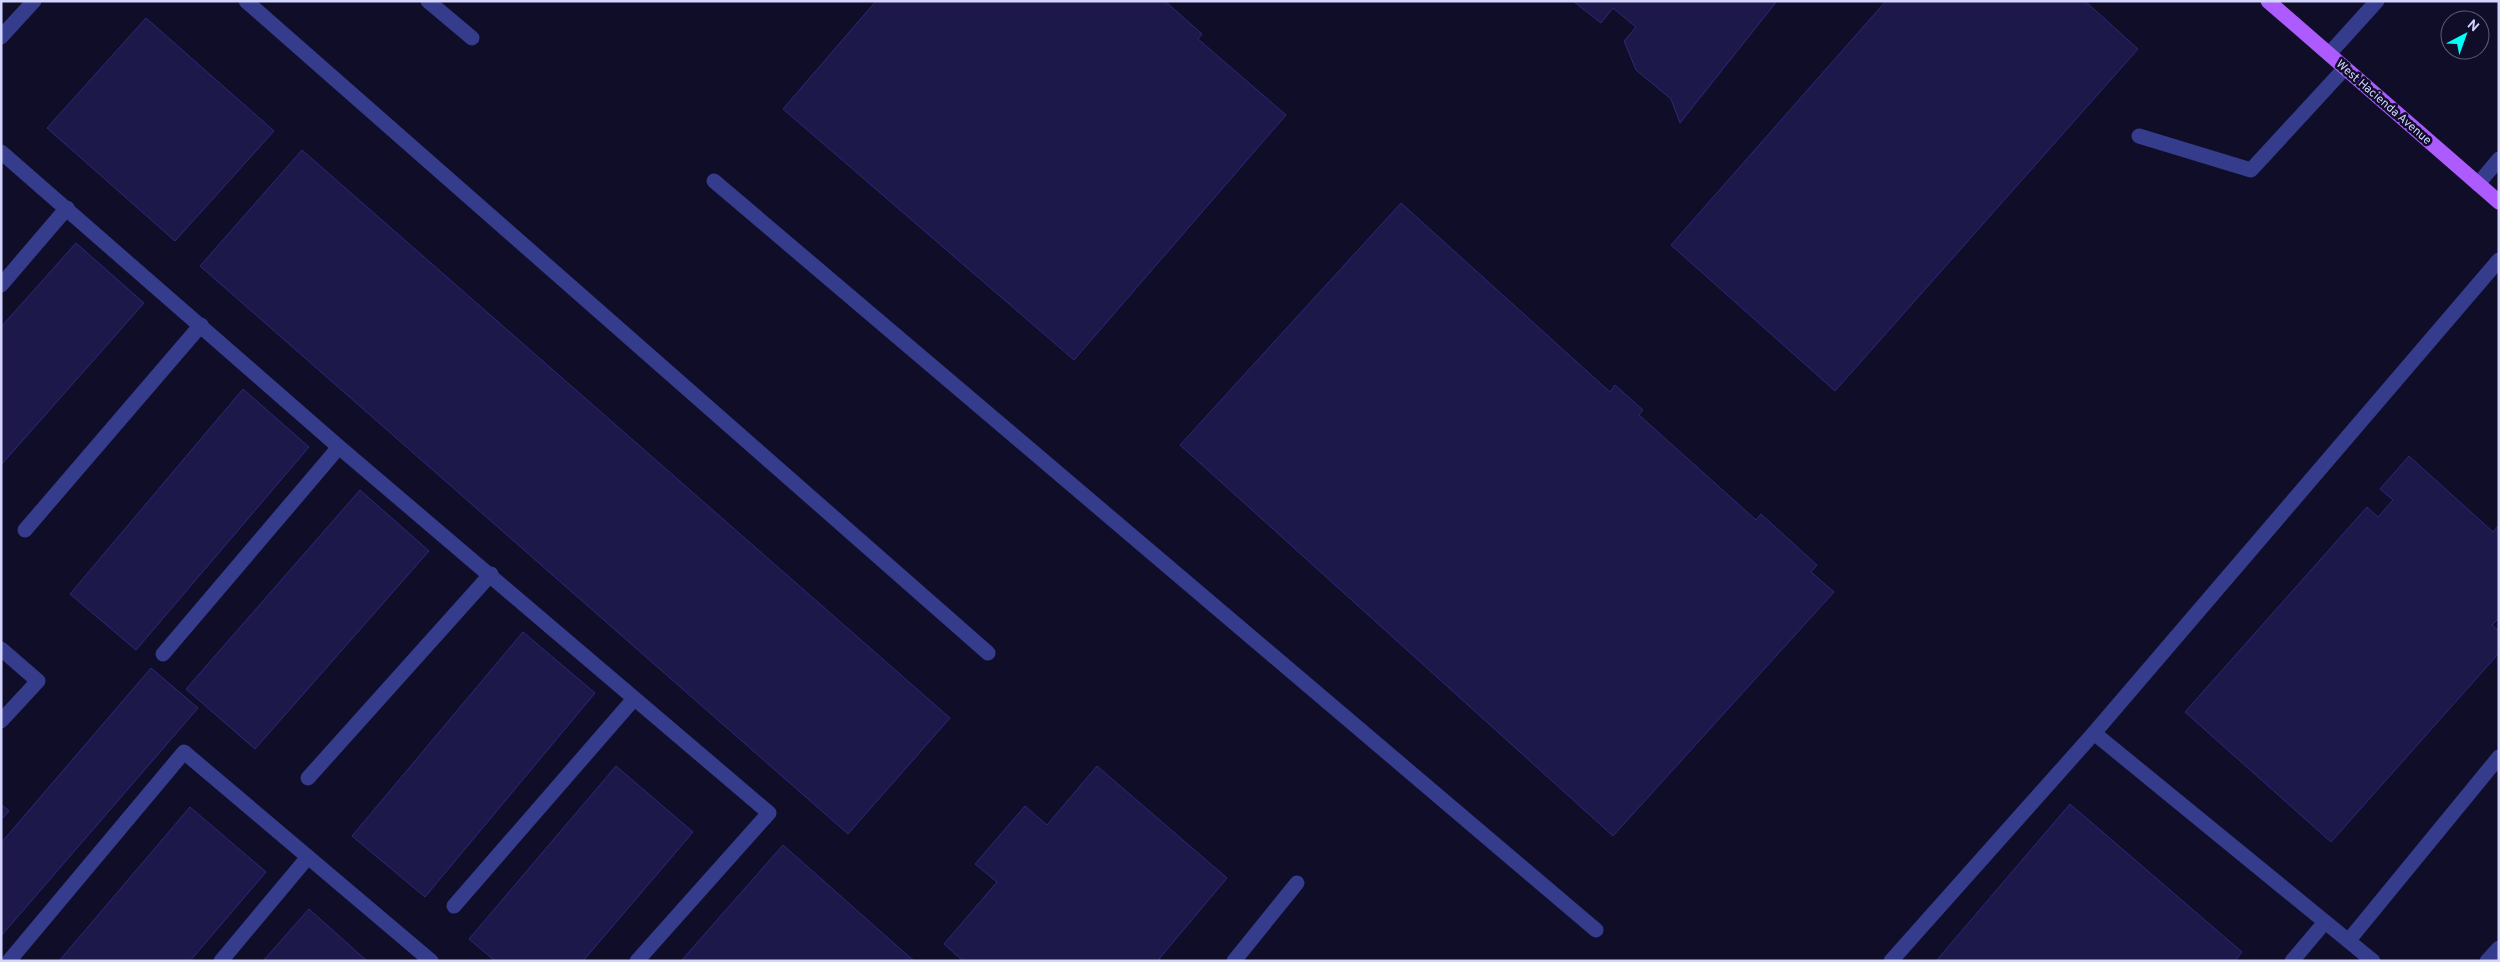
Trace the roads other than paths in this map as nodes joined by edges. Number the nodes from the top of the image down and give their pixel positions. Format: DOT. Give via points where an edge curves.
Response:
graph roads {
  1 [pos="34,1"];
  2 [pos="246,1"];
  3 [pos="428,1"];
  4 [pos="2268,1"];
  5 [pos="2377,1"];
  6 [pos="1,37"];
  7 [pos="472,38"];
  8 [pos="2329,54"];
  9 [pos="2345,68"];
  10 [pos="2139,136"];
  11 [pos="1,152"];
  12 [pos="2499,159"];
  13 [pos="714,181"];
  14 [pos="2478,184"];
  15 [pos="2499,202"];
  16 [pos="67,208"];
  17 [pos="2499,260"];
  18 [pos="1,284"];
  19 [pos="201,326"];
  20 [pos="339,447"];
  21 [pos="25,530"];
  22 [pos="491,574"];
  23 [pos="1,649"];
  24 [pos="988,653"];
  25 [pos="163,654"];
  26 [pos="633,700"];
  27 [pos="1,721"];
  28 [pos="2094,733"];
  29 [pos="2499,757"];
  30 [pos="308,778"];
  31 [pos="308,857"];
  32 [pos="1297,884"];
  33 [pos="454,906"];
  34 [pos="2325,922"];
  35 [pos="1596,930"];
  36 [pos="2348,940"];
  37 [pos="2499,948"];
  38 [pos="9,961"];
  39 [pos="221,961"];
  40 [pos="430,961"];
  41 [pos="637,961"];
  42 [pos="1234,961"];
  43 [pos="1891,961"];
  44 [pos="2292,961"];
  45 [pos="2373,961"];
  46 [pos="2487,961"];
  1 -- 6 [label="street"];
  2 -- 24 [label="street"];
  3 -- 7 [label="street"];
  4 -- 8 [label="main road, West Hacienda Avenue"];
  5 -- 8 [label="street"];
  8 -- 9 [label="main road, West Hacienda Avenue"];
  9 -- 10 [label="street" via="2251,170"];
  9 -- 14 [label="main road, West Hacienda Avenue"];
  11 -- 16 [label="street"];
  12 -- 14 [label="street"];
  13 -- 35 [label="street"];
  14 -- 15 [label="main road, West Hacienda Avenue"];
  16 -- 18 [label="street"];
  16 -- 19 [label="street"];
  17 -- 28 [label="street"];
  19 -- 20 [label="street"];
  19 -- 21 [label="street"];
  20 -- 22 [label="street"];
  20 -- 25 [label="street"];
  22 -- 26 [label="street"];
  22 -- 30 [label="street"];
  23 -- 27 [label="street" via="38,681"];
  26 -- 33 [label="street"];
  26 -- 41 [label="street" via="769,813"];
  28 -- 34 [label="street"];
  28 -- 43 [label="street"];
  29 -- 36 [label="street"];
  31 -- 38 [label="street" via="184,752"];
  31 -- 39 [label="street"];
  31 -- 40 [label="street"];
  32 -- 42 [label="street"];
  34 -- 36 [label="street"];
  34 -- 44 [label="street"];
  36 -- 45 [label="street"];
  37 -- 46 [label="street"];
}
